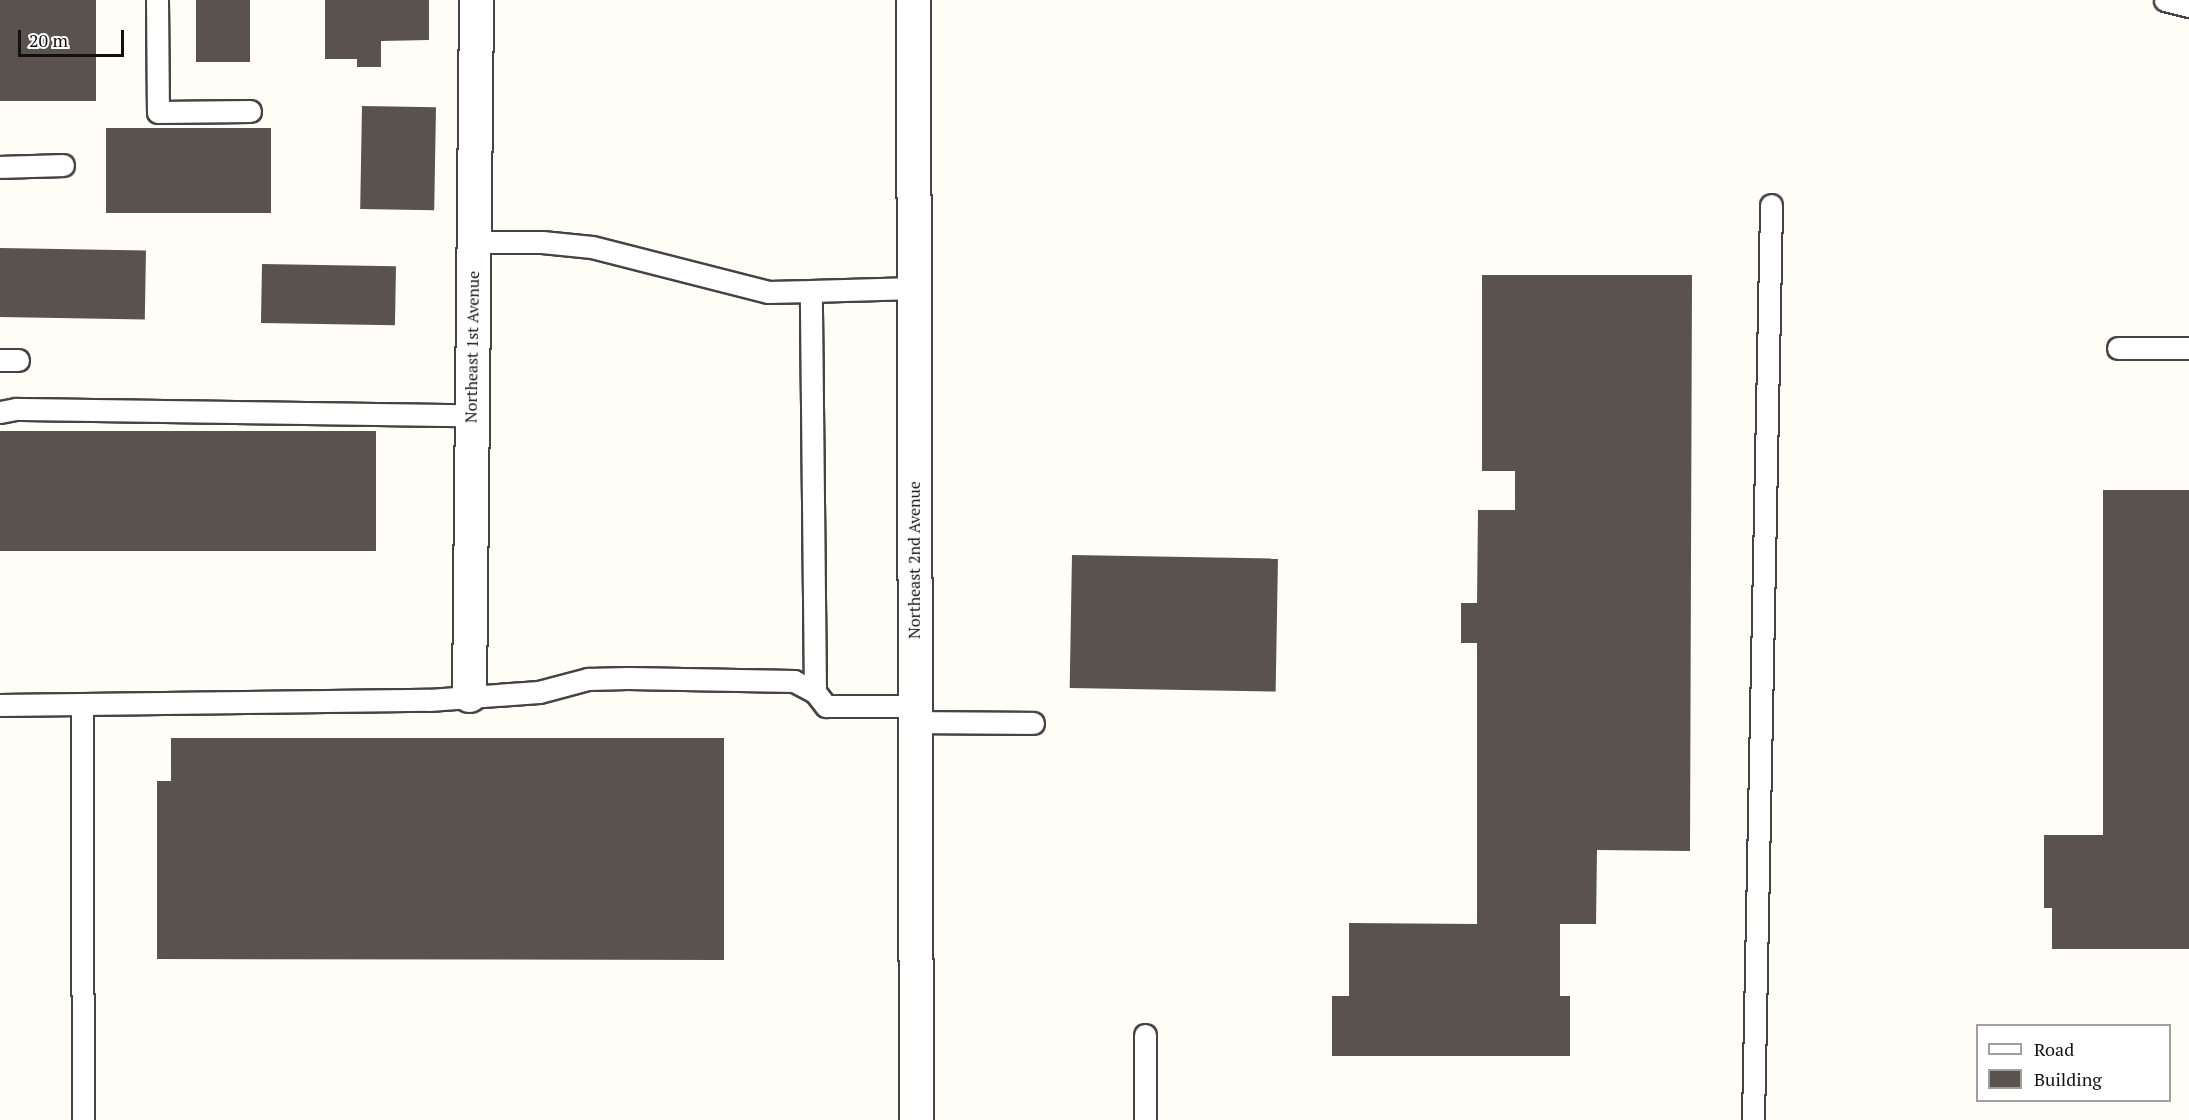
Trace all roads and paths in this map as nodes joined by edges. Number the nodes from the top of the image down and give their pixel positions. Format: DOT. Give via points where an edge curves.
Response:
graph roads {
  1 [pos="157,0"];
  2 [pos="476,0"];
  3 [pos="913,0"];
  4 [pos="2165,0"];
  5 [pos="2189,6"];
  6 [pos="250,111"];
  7 [pos="63,165"];
  8 [pos="0,167"];
  9 [pos="1771,205"];
  10 [pos="473,242"];
  11 [pos="914,288"];
  12 [pos="811,291"];
  13 [pos="2118,348"];
  14 [pos="2189,348"];
  15 [pos="0,412"];
  16 [pos="471,415"];
  17 [pos="815,692"];
  18 [pos="469,695"];
  19 [pos="82,704"];
  20 [pos="0,705"];
  21 [pos="915,714"];
  22 [pos="1033,723"];
  23 [pos="1145,1035"];
  24 [pos="82,1120"];
  25 [pos="916,1120"];
  26 [pos="1145,1120"];
  27 [pos="1753,1120"];
  1 -- 6 [label="lane" via="158,112"];
  2 -- 10 [label="street, Northeast 1st Avenue"];
  3 -- 11 [label="street, Northeast 2nd Avenue"];
  4 -- 5 [label="lane"];
  7 -- 8 [label="lane"];
  9 -- 27 [label="lane"];
  10 -- 12 [label="lane" via="542,242 592,248 768,292"];
  10 -- 16 [label="street, Northeast 1st Avenue"];
  11 -- 12 [label="lane"];
  11 -- 21 [label="street, Northeast 2nd Avenue"];
  12 -- 17 [label="lane"];
  13 -- 14 [label="lane"];
  15 -- 16 [label="lane"];
  16 -- 18 [label="street, Northeast 1st Avenue"];
  17 -- 18 [label="lane" via="794,681 628,678 588,679 539,692"];
  17 -- 21 [label="lane" via="826,706"];
  18 -- 19 [label="lane" via="429,700"];
  19 -- 20 [label="lane"];
  19 -- 24 [label="lane"];
  21 -- 22 [label="lane"];
  21 -- 25 [label="street, Northeast 2nd Avenue"];
  23 -- 26 [label="lane"];
}
